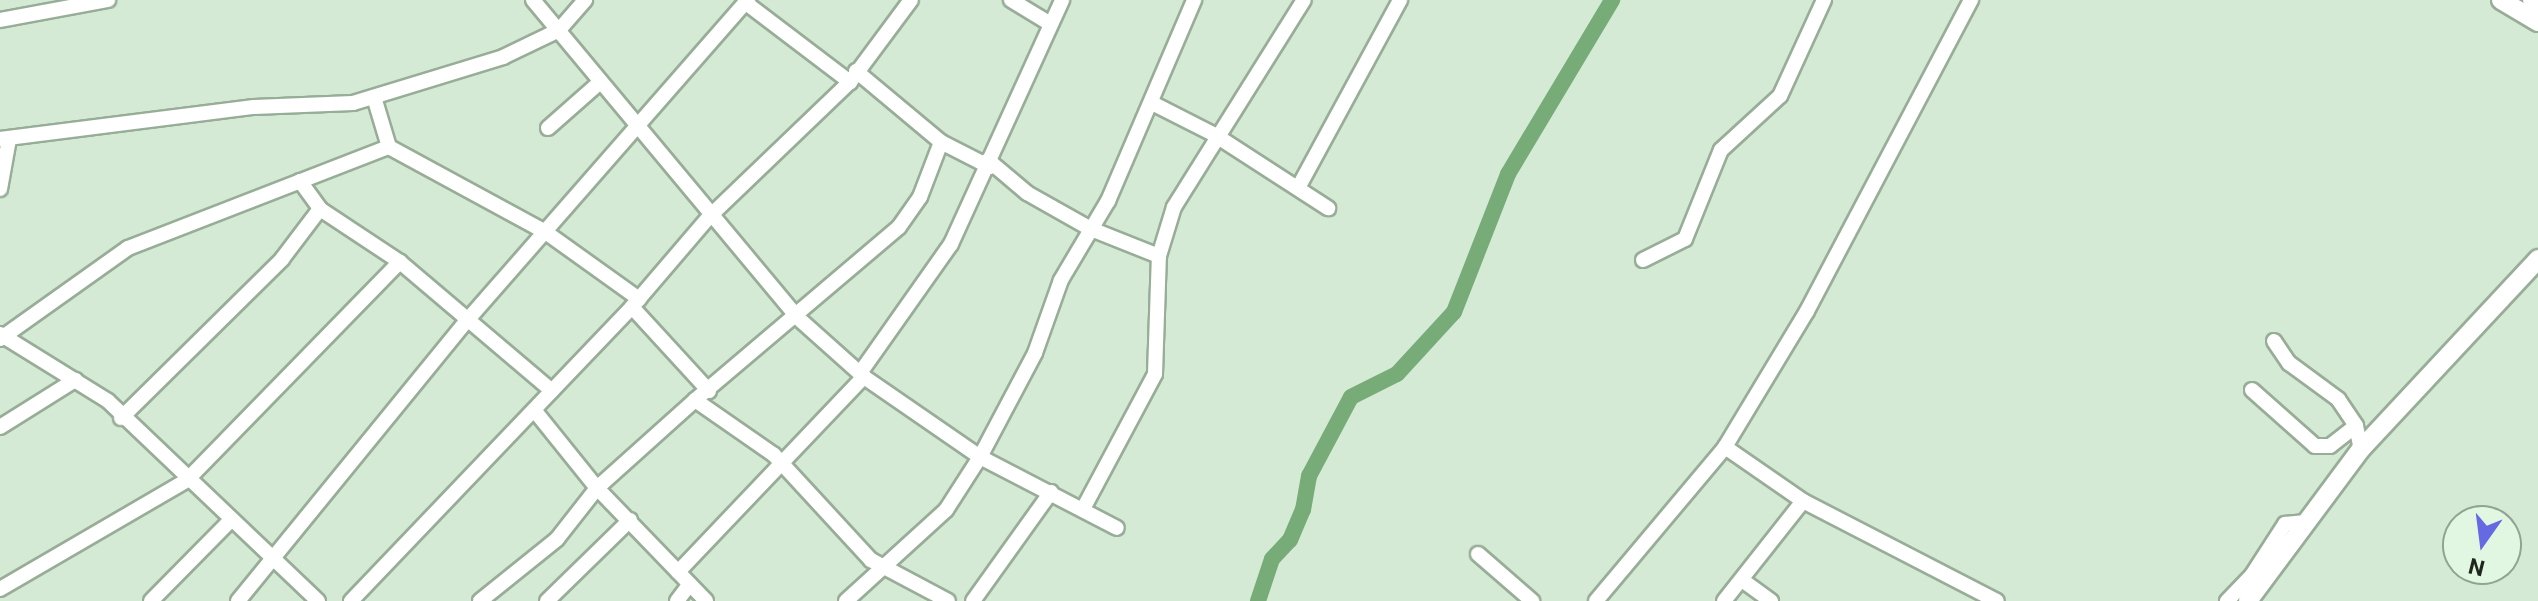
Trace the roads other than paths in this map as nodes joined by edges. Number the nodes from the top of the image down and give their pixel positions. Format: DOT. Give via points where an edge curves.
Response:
graph roads {
  1 [pos="108,0"];
  2 [pos="533,0"];
  3 [pos="585,0"];
  4 [pos="911,0"];
  5 [pos="1011,0"];
  6 [pos="1062,0"];
  7 [pos="1194,0"];
  8 [pos="1304,0"];
  9 [pos="1400,0"];
  10 [pos="1824,0"];
  11 [pos="1971,0"];
  12 [pos="2501,0"];
  13 [pos="2532,0"];
  14 [pos="747,2"];
  15 [pos="2538,4"];
  16 [pos="0,20"];
  17 [pos="2538,22"];
  18 [pos="1049,23"];
  19 [pos="559,30"];
  20 [pos="853,76"];
  21 [pos="599,83"];
  22 [pos="374,97"];
  23 [pos="1152,103"];
  24 [pos="637,127"];
  25 [pos="548,128"];
  26 [pos="1215,135"];
  27 [pos="4,139"];
  28 [pos="941,142"];
  29 [pos="389,147"];
  30 [pos="987,169"];
  31 [pos="300,181"];
  32 [pos="1298,188"];
  33 [pos="0,189"];
  34 [pos="1328,208"];
  35 [pos="320,209"];
  36 [pos="709,217"];
  37 [pos="1091,229"];
  38 [pos="544,231"];
  39 [pos="1159,256"];
  40 [pos="2538,259"];
  41 [pos="1643,260"];
  42 [pos="400,262"];
  43 [pos="635,303"];
  44 [pos="470,317"];
  45 [pos="798,318"];
  46 [pos="1,336"];
  47 [pos="2274,341"];
  48 [pos="862,375"];
  49 [pos="75,380"];
  50 [pos="2252,390"];
  51 [pos="552,391"];
  52 [pos="709,391"];
  53 [pos="695,400"];
  54 [pos="535,411"];
  55 [pos="121,418"];
  56 [pos="2356,426"];
  57 [pos="0,427"];
  58 [pos="1725,447"];
  59 [pos="2361,449"];
  60 [pos="980,457"];
  61 [pos="777,461"];
  62 [pos="187,480"];
  63 [pos="597,488"];
  64 [pos="1051,492"];
  65 [pos="1803,501"];
  66 [pos="1083,509"];
  67 [pos="630,520"];
  68 [pos="230,521"];
  69 [pos="1117,528"];
  70 [pos="1478,554"];
  71 [pos="274,558"];
  72 [pos="880,566"];
  73 [pos="678,572"];
  74 [pos="1742,580"];
  75 [pos="690,584"];
  76 [pos="0,589"];
  77 [pos="2251,590"];
  78 [pos="151,601"];
  79 [pos="238,601"];
  80 [pos="318,601"];
  81 [pos="351,601"];
  82 [pos="480,601"];
  83 [pos="547,601"];
  84 [pos="677,601"];
  85 [pos="706,601"];
  86 [pos="846,601"];
  87 [pos="948,601"];
  88 [pos="973,601"];
  89 [pos="1532,601"];
  90 [pos="1596,601"];
  91 [pos="1724,601"];
  92 [pos="1771,601"];
  93 [pos="1997,601"];
  94 [pos="2227,601"];
  1 -- 16 [label="street"];
  2 -- 19 [label="street"];
  3 -- 19 [label="street"];
  4 -- 20 [label="street"];
  5 -- 18 [label="street"];
  6 -- 18 [label="street"];
  7 -- 23 [label="street"];
  8 -- 26 [label="street"];
  9 -- 32 [label="street"];
  10 -- 41 [label="street" via="1780,96 1721,150 1685,239"];
  11 -- 58 [label="street" via="1807,311"];
  12 -- 17 [label="main road"];
  13 -- 15 [label="main road"];
  14 -- 20 [label="street"];
  14 -- 24 [label="street"];
  18 -- 30 [label="street"];
  19 -- 21 [label="street"];
  19 -- 22 [label="street" via="503,57"];
  20 -- 28 [label="street"];
  20 -- 36 [label="street"];
  21 -- 24 [label="street"];
  21 -- 25 [label="street"];
  22 -- 27 [label="street"];
  22 -- 29 [label="street"];
  23 -- 26 [label="street"];
  23 -- 37 [label="street"];
  24 -- 36 [label="street"];
  24 -- 38 [label="street"];
  26 -- 32 [label="street"];
  26 -- 39 [label="street" via="1174,207"];
  27 -- 33 [label="street"];
  28 -- 30 [label="street"];
  28 -- 45 [label="street" via="920,197 899,227"];
  29 -- 31 [label="street"];
  29 -- 38 [label="street"];
  30 -- 37 [label="street"];
  30 -- 48 [label="street" via="951,244"];
  31 -- 35 [label="street"];
  31 -- 46 [label="street" via="128,248"];
  32 -- 34 [label="street"];
  35 -- 42 [label="street"];
  35 -- 55 [label="street" via="282,259"];
  36 -- 43 [label="street"];
  36 -- 45 [label="street"];
  37 -- 39 [label="street"];
  37 -- 60 [label="street" via="1061,280 1035,353"];
  38 -- 43 [label="street"];
  38 -- 44 [label="street"];
  39 -- 66 [label="street" via="1155,374"];
  40 -- 59 [label="main road"];
  42 -- 44 [label="street"];
  42 -- 62 [label="street"];
  43 -- 51 [label="street"];
  43 -- 52 [label="street"];
  44 -- 51 [label="street"];
  44 -- 71 [label="street"];
  45 -- 48 [label="street"];
  45 -- 52 [label="street"];
  46 -- 49 [label="street"];
  47 -- 56 [label="street" via="2289,363 2338,399"];
  48 -- 60 [label="street"];
  48 -- 61 [label="street"];
  49 -- 55 [label="street" via="108,401"];
  49 -- 57 [label="street"];
  50 -- 56 [label="street" via="2315,446 2330,446"];
  51 -- 54 [label="street"];
  52 -- 53 [label="street"];
  53 -- 61 [label="street"];
  53 -- 63 [label="street"];
  54 -- 63 [label="street"];
  54 -- 81 [label="street"];
  55 -- 62 [label="street"];
  56 -- 59 [label="street"];
  58 -- 65 [label="street"];
  58 -- 90 [label="street"];
  59 -- 77 [label="main road"];
  60 -- 64 [label="street"];
  60 -- 72 [label="street" via="946,510"];
  61 -- 72 [label="street"];
  61 -- 73 [label="street"];
  62 -- 68 [label="street"];
  62 -- 76 [label="street"];
  63 -- 67 [label="street"];
  63 -- 82 [label="street" via="557,539"];
  64 -- 66 [label="street"];
  64 -- 88 [label="street"];
  65 -- 74 [label="street"];
  65 -- 93 [label="street"];
  66 -- 69 [label="street"];
  67 -- 73 [label="street"];
  67 -- 83 [label="street"];
  68 -- 71 [label="street"];
  68 -- 78 [label="street"];
  70 -- 89 [label="street"];
  71 -- 79 [label="street"];
  71 -- 80 [label="street"];
  72 -- 86 [label="street"];
  72 -- 87 [label="street"];
  73 -- 75 [label="street"];
  74 -- 91 [label="street"];
  74 -- 92 [label="street"];
  75 -- 84 [label="street"];
  75 -- 85 [label="street"];
  77 -- 94 [label="street"];
}
